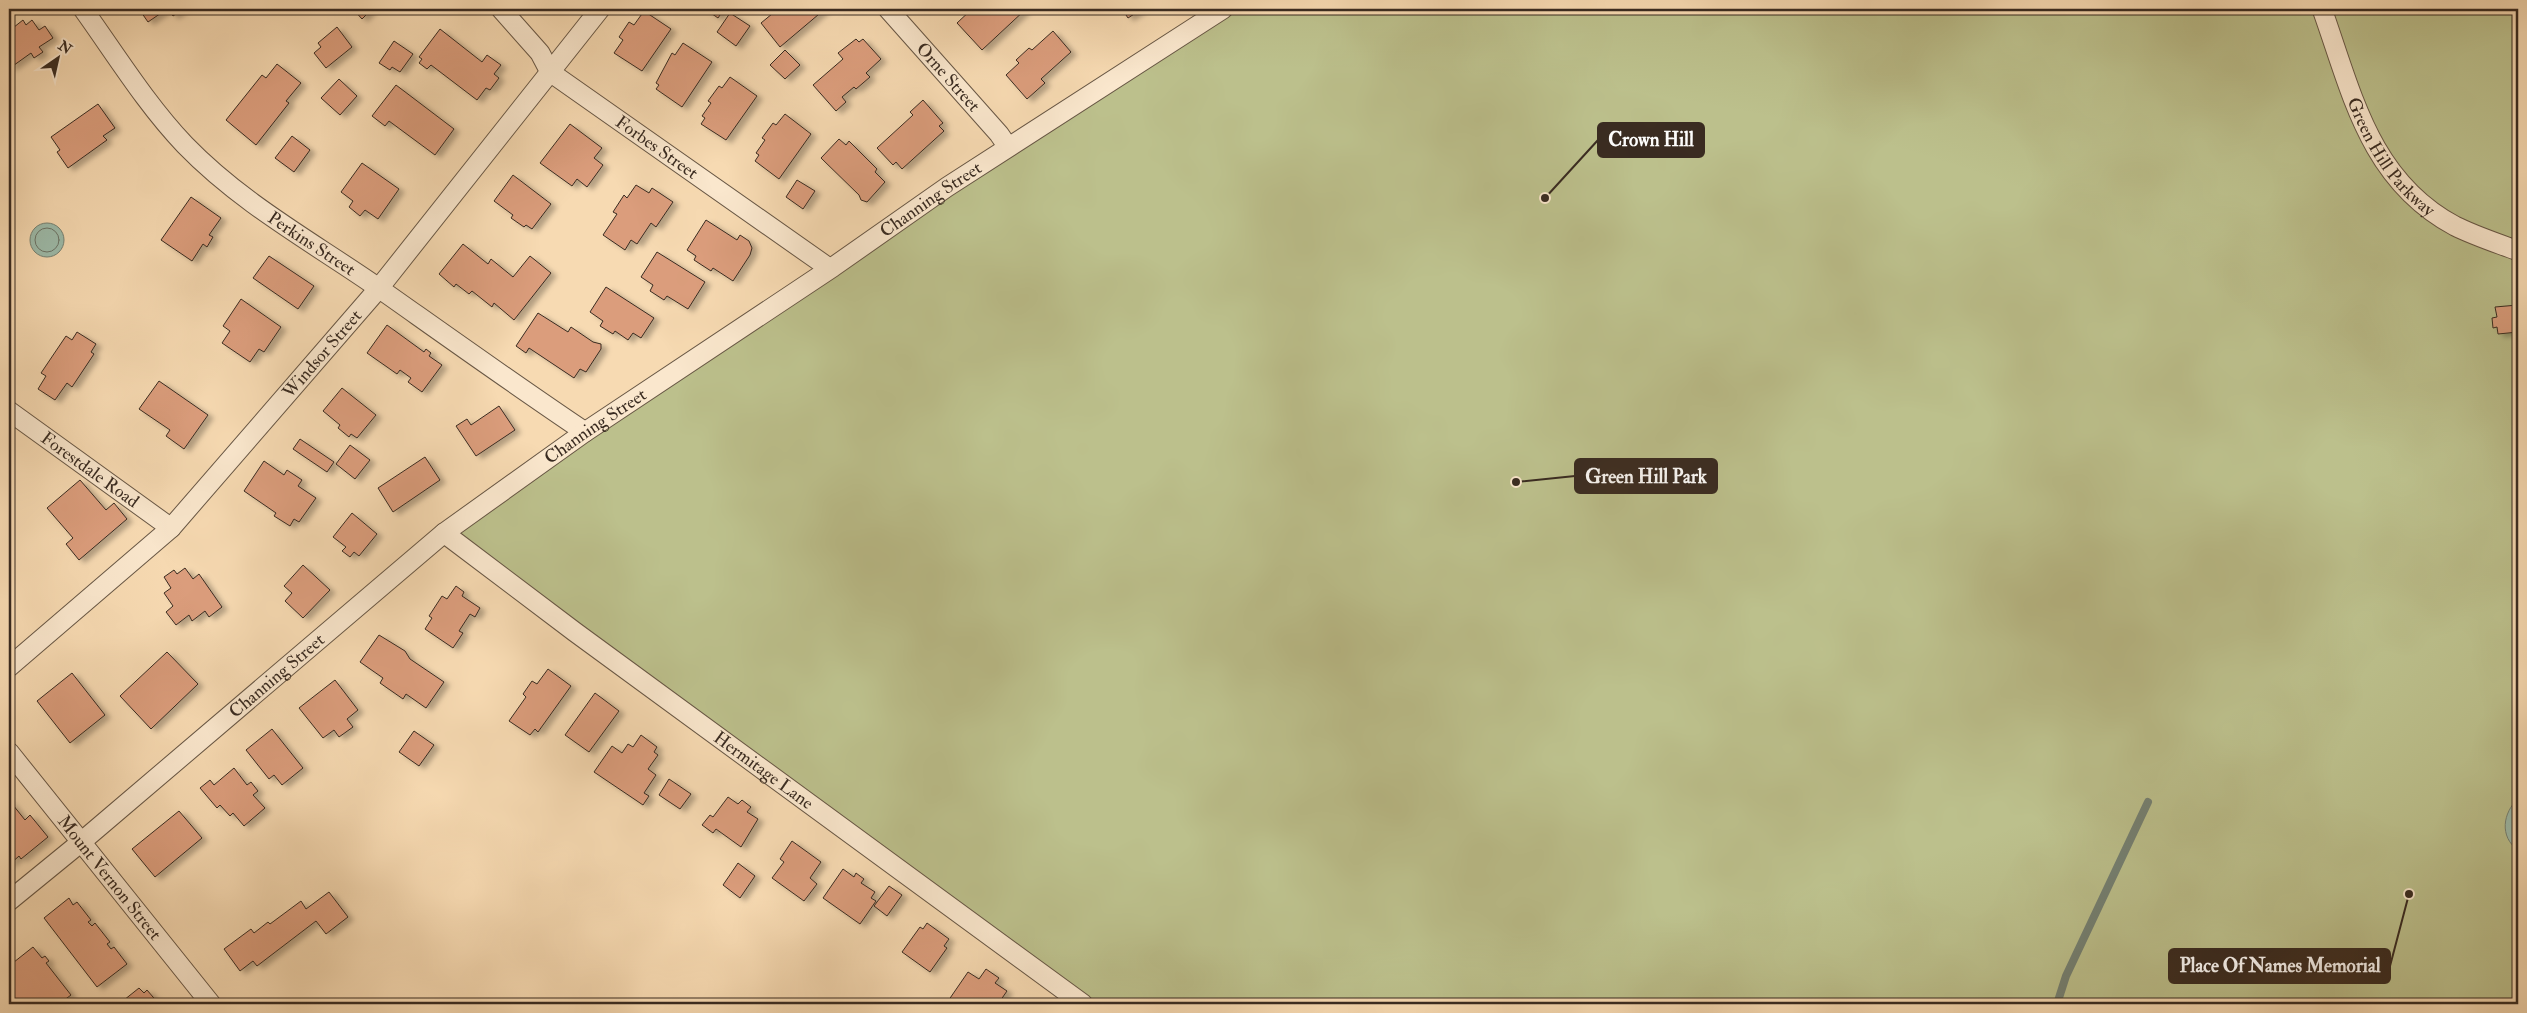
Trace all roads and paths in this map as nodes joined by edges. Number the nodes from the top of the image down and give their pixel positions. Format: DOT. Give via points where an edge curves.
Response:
graph roads {
  1 [pos="83,9"];
  2 [pos="501,9"];
  3 [pos="600,9"];
  4 [pos="888,9"];
  5 [pos="1223,9"];
  6 [pos="2322,9"];
  7 [pos="550,72"];
  8 [pos="1008,147"];
  9 [pos="2518,250"];
  10 [pos="829,268"];
  11 [pos="379,288"];
  12 [pos="9,411"];
  13 [pos="584,432"];
  14 [pos="171,528"];
  15 [pos="444,533"];
  16 [pos="9,667"];
  17 [pos="9,752"];
  18 [pos="80,843"];
  19 [pos="9,901"];
  20 [pos="211,1004"];
  21 [pos="1083,1004"];
  1 -- 11 [label="street, Perkins Street" via="147,100 185,145 276,221"];
  2 -- 7 [label="street, Forbes Street" via="540,53"];
  3 -- 7 [label="street, Windsor Street"];
  4 -- 8 [label="street, Orne Street"];
  5 -- 8 [label="street, Channing Street"];
  6 -- 9 [label="street, Green Hill Parkway" via="2365,130 2394,178 2445,220 2470,233"];
  7 -- 10 [label="street, Forbes Street"];
  7 -- 11 [label="street, Windsor Street"];
  8 -- 10 [label="street, Channing Street"];
  10 -- 13 [label="street, Channing Street"];
  11 -- 13 [label="street, Perkins Street"];
  11 -- 14 [label="street, Windsor Street"];
  12 -- 14 [label="street, Forestdale Road"];
  13 -- 15 [label="street, Channing Street"];
  14 -- 16 [label="street, Windsor Street"];
  15 -- 18 [label="street, Channing Street"];
  15 -- 21 [label="street, Hermitage Lane"];
  17 -- 18 [label="street, Mount Vernon Street"];
  18 -- 19 [label="street, Channing Street"];
  18 -- 20 [label="street, Mount Vernon Street"];
}
